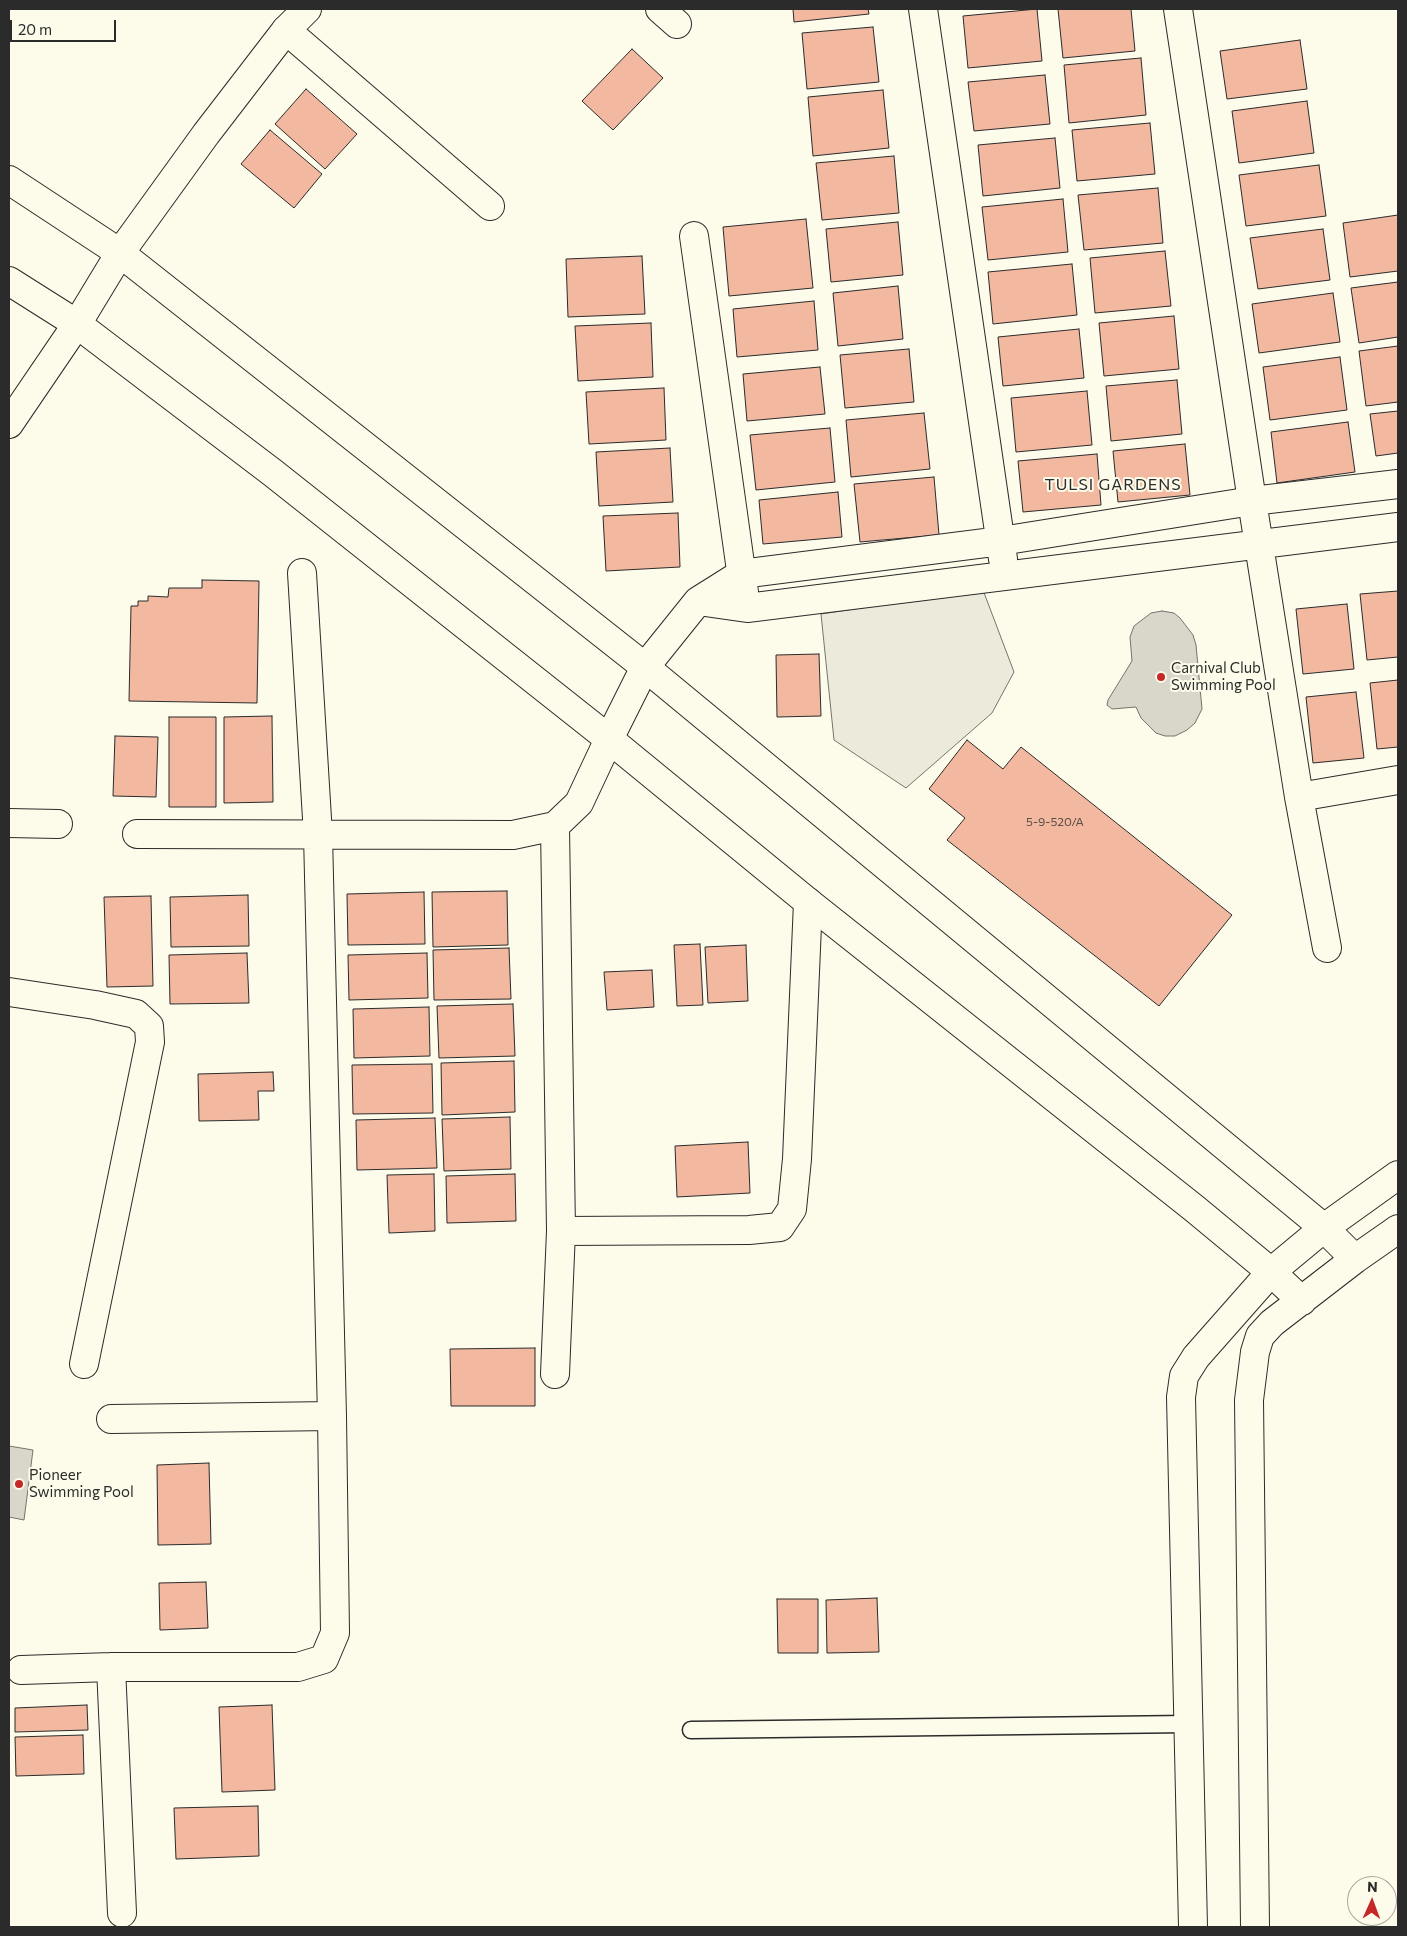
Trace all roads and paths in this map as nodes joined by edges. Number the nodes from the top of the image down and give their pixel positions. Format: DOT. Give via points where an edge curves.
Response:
graph roads {
  1 [pos="307,9"];
  2 [pos="923,9"];
  3 [pos="1178,9"];
  4 [pos="286,30"];
  5 [pos="9,180"];
  6 [pos="490,206"];
  7 [pos="694,236"];
  8 [pos="120,253"];
  9 [pos="9,281"];
  10 [pos="77,324"];
  11 [pos="9,424"];
  12 [pos="1398,484"];
  13 [pos="1252,501"];
  14 [pos="1398,527"];
  15 [pos="1001,541"];
  16 [pos="1260,544"];
  17 [pos="302,573"];
  18 [pos="741,574"];
  19 [pos="1005,575"];
  20 [pos="698,601"];
  21 [pos="747,608"];
  22 [pos="646,667"];
  23 [pos="609,739"];
  24 [pos="1398,780"];
  25 [pos="1299,797"];
  26 [pos="9,823"];
  27 [pos="58,824"];
  28 [pos="555,826"];
  29 [pos="137,834"];
  30 [pos="318,835"];
  31 [pos="808,902"];
  32 [pos="1327,948"];
  33 [pos="9,992"];
  34 [pos="1398,1175"];
  35 [pos="1324,1228"];
  36 [pos="1398,1229"];
  37 [pos="561,1231"];
  38 [pos="1355,1259"];
  39 [pos="1270,1272"];
  40 [pos="1302,1301"];
  41 [pos="84,1364"];
  42 [pos="555,1374"];
  43 [pos="332,1416"];
  44 [pos="111,1419"];
  45 [pos="111,1667"];
  46 [pos="21,1670"];
  47 [pos="1188,1724"];
  48 [pos="691,1730"];
  49 [pos="122,1913"];
  50 [pos="1193,1927"];
  51 [pos="1255,1927"];
  1 -- 4 [label="street"];
  2 -- 15 [label="street"];
  3 -- 13 [label="street"];
  4 -- 6 [label="street"];
  4 -- 8 [label="street"];
  5 -- 8 [label="street"];
  7 -- 18 [label="street"];
  8 -- 10 [label="street"];
  8 -- 22 [label="street"];
  9 -- 10 [label="street"];
  10 -- 11 [label="street"];
  10 -- 23 [label="street" via="273,473"];
  12 -- 13 [label="street"];
  13 -- 15 [label="street"];
  13 -- 16 [label="street"];
  14 -- 16 [label="street"];
  15 -- 18 [label="street"];
  15 -- 19 [label="street"];
  16 -- 19 [label="street"];
  16 -- 25 [label="street"];
  17 -- 30 [label="street"];
  18 -- 20 [label="street"];
  18 -- 21 [label="street"];
  19 -- 21 [label="street"];
  20 -- 21 [label="street"];
  20 -- 22 [label="street"];
  22 -- 23 [label="street"];
  22 -- 35 [label="street"];
  23 -- 28 [label="street" via="580,804"];
  23 -- 31 [label="street"];
  24 -- 25 [label="street"];
  25 -- 32 [label="street"];
  26 -- 27 [label="street"];
  28 -- 30 [label="street" via="513,835"];
  28 -- 37 [label="street"];
  29 -- 30 [label="street"];
  30 -- 43 [label="street"];
  31 -- 37 [label="street" via="797,1159 792,1209 780,1227"];
  31 -- 39 [label="street"];
  33 -- 41 [label="street" via="136,1014 149,1026 150,1042"];
  34 -- 35 [label="street"];
  35 -- 38 [label="street"];
  35 -- 39 [label="street"];
  36 -- 38 [label="street"];
  37 -- 42 [label="street"];
  38 -- 40 [label="street"];
  39 -- 40 [label="street"];
  39 -- 47 [label="street" via="1196,1357 1184,1376 1181,1407"];
  40 -- 51 [label="street" via="1260,1336 1249,1400"];
  43 -- 44 [label="street"];
  43 -- 45 [label="street" via="335,1633 324,1659 298,1667"];
  45 -- 46 [label="street"];
  45 -- 49 [label="street"];
  47 -- 48 [label="lane"];
  47 -- 50 [label="street"];
}
